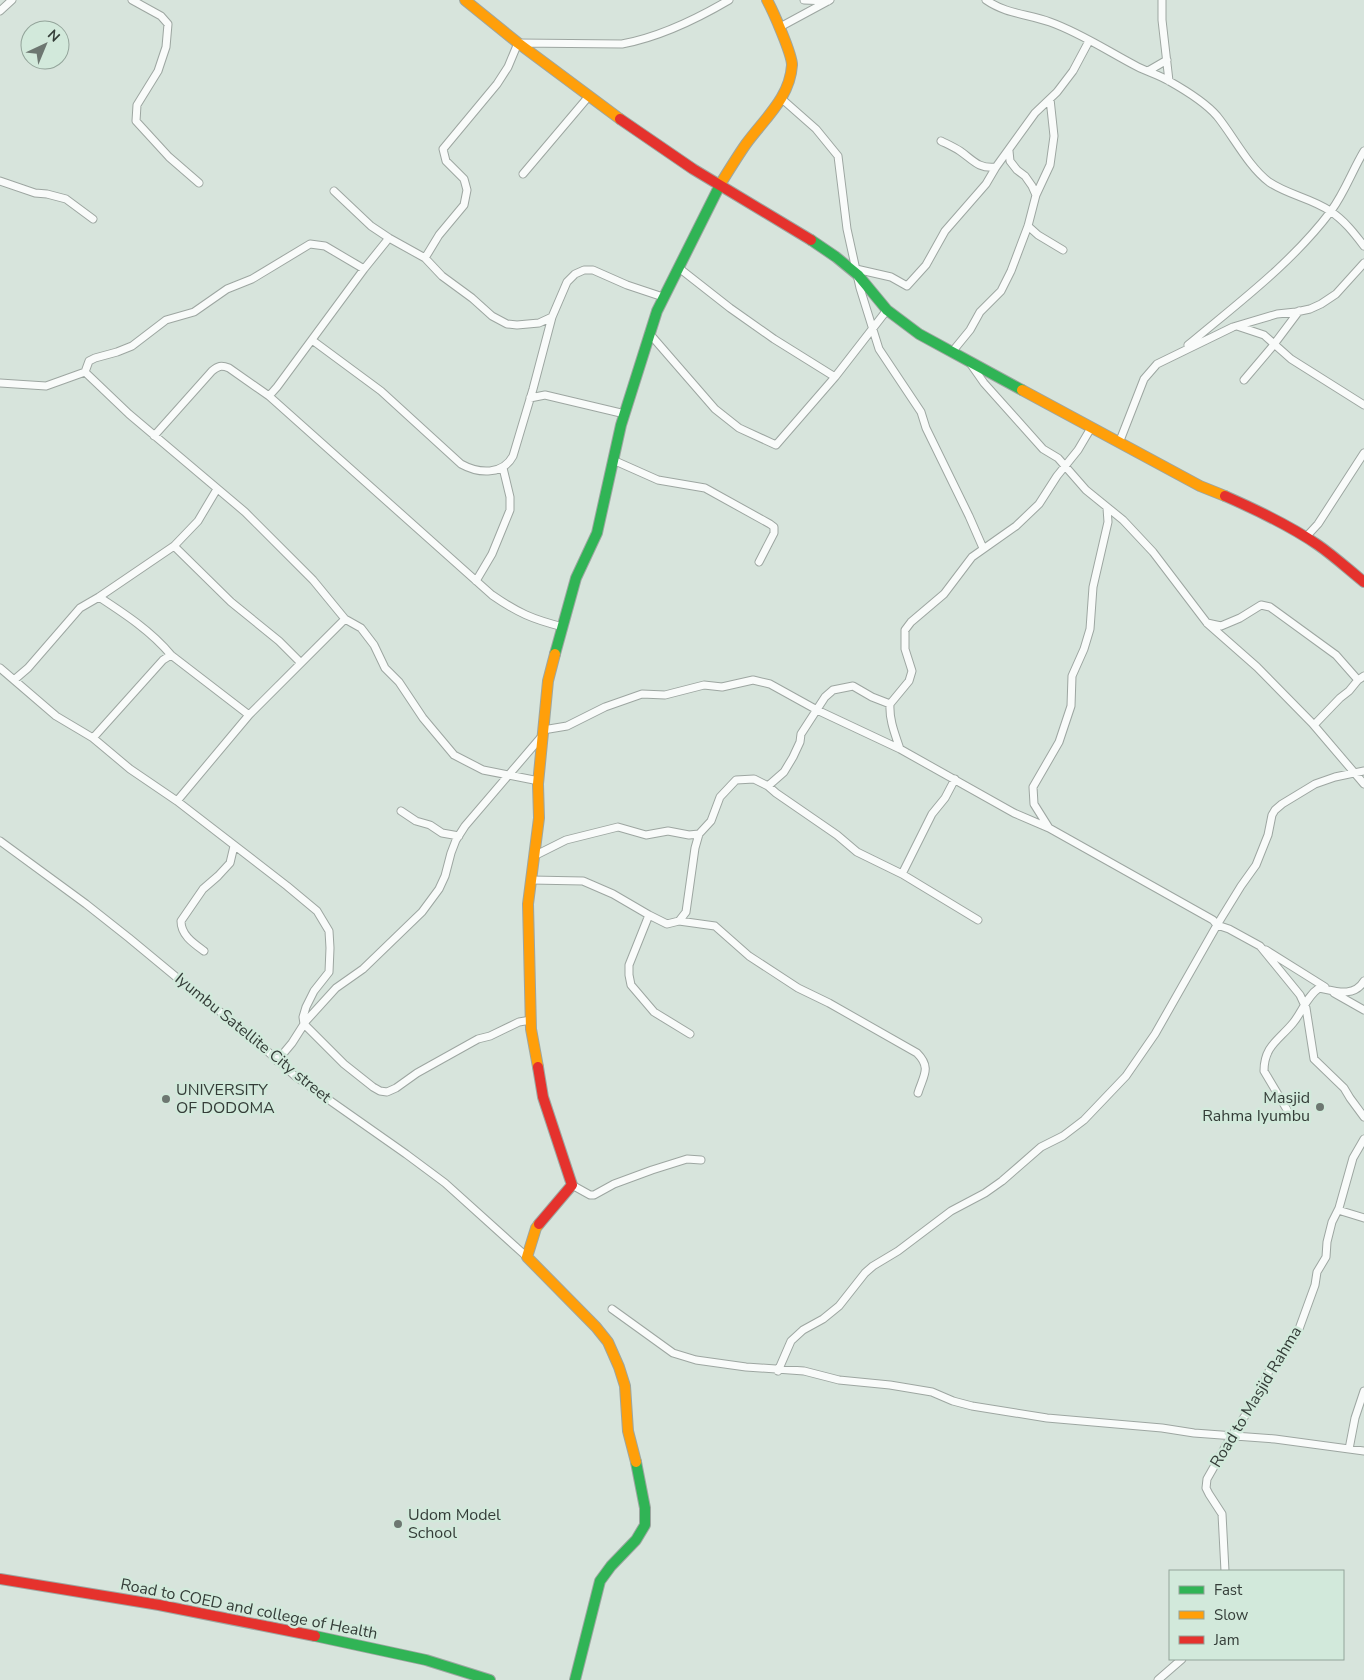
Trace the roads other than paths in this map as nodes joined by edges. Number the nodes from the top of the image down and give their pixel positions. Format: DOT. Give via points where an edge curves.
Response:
graph roads {
  1 [pos="12,0"];
  2 [pos="132,0"];
  3 [pos="465,0"];
  4 [pos="729,0"];
  5 [pos="767,0"];
  6 [pos="804,0"];
  7 [pos="830,0"];
  8 [pos="986,0"];
  9 [pos="1162,0"];
  10 [pos="0,11"];
  11 [pos="780,27"];
  12 [pos="1089,41"];
  13 [pos="518,43"];
  14 [pos="1167,60"];
  15 [pos="1148,71"];
  16 [pos="1169,81"];
  17 [pos="590,96"];
  18 [pos="782,98"];
  19 [pos="1050,99"];
  20 [pos="941,141"];
  21 [pos="1009,151"];
  22 [pos="1364,151"];
  23 [pos="996,167"];
  24 [pos="523,174"];
  25 [pos="0,181"];
  26 [pos="199,183"];
  27 [pos="720,184"];
  28 [pos="334,192"];
  29 [pos="1036,195"];
  30 [pos="1331,211"];
  31 [pos="92,219"];
  32 [pos="1028,226"];
  33 [pos="389,238"];
  34 [pos="1364,246"];
  35 [pos="1063,250"];
  36 [pos="425,258"];
  37 [pos="1364,262"];
  38 [pos="679,268"];
  39 [pos="364,270"];
  40 [pos="857,272"];
  41 [pos="663,297"];
  42 [pos="887,310"];
  43 [pos="1298,311"];
  44 [pos="552,317"];
  45 [pos="1237,326"];
  46 [pos="873,329"];
  47 [pos="649,333"];
  48 [pos="312,340"];
  49 [pos="1275,344"];
  50 [pos="952,352"];
  51 [pos="1179,353"];
  52 [pos="968,360"];
  53 [pos="85,372"];
  54 [pos="835,377"];
  55 [pos="1244,380"];
  56 [pos="0,383"];
  57 [pos="269,396"];
  58 [pos="530,398"];
  59 [pos="1364,406"];
  60 [pos="624,414"];
  61 [pos="1091,428"];
  62 [pos="154,436"];
  63 [pos="1119,443"];
  64 [pos="1364,453"];
  65 [pos="613,460"];
  66 [pos="1065,466"];
  67 [pos="503,468"];
  68 [pos="217,489"];
  69 [pos="1108,508"];
  70 [pos="1306,537"];
  71 [pos="174,546"];
  72 [pos="982,548"];
  73 [pos="758,562"];
  74 [pos="476,581"];
  75 [pos="1364,582"];
  76 [pos="99,597"];
  77 [pos="345,619"];
  78 [pos="1206,623"];
  79 [pos="563,627"];
  80 [pos="171,655"];
  81 [pos="301,663"];
  82 [pos="0,668"];
  83 [pos="1361,678"];
  84 [pos="14,680"];
  85 [pos="890,704"];
  86 [pos="817,710"];
  87 [pos="249,715"];
  88 [pos="1314,725"];
  89 [pos="543,733"];
  90 [pos="93,738"];
  91 [pos="900,750"];
  92 [pos="1364,771"];
  93 [pos="1355,773"];
  94 [pos="508,776"];
  95 [pos="955,779"];
  96 [pos="539,781"];
  97 [pos="1364,784"];
  98 [pos="768,786"];
  99 [pos="177,801"];
  100 [pos="401,811"];
  101 [pos="1049,828"];
  102 [pos="699,834"];
  103 [pos="458,836"];
  104 [pos="0,841"];
  105 [pos="234,846"];
  106 [pos="534,856"];
  107 [pos="902,874"];
  108 [pos="531,880"];
  109 [pos="648,915"];
  110 [pos="978,920"];
  111 [pos="679,921"];
  112 [pos="1217,925"];
  113 [pos="1260,946"];
  114 [pos="204,951"];
  115 [pos="1364,981"];
  116 [pos="1329,990"];
  117 [pos="1304,1003"];
  118 [pos="1364,1010"];
  119 [pos="531,1020"];
  120 [pos="304,1024"];
  121 [pos="690,1034"];
  122 [pos="277,1061"];
  123 [pos="918,1094"];
  124 [pos="1364,1117"];
  125 [pos="1292,1118"];
  126 [pos="1364,1139"];
  127 [pos="701,1160"];
  128 [pos="572,1185"];
  129 [pos="1338,1210"];
  130 [pos="1364,1218"];
  131 [pos="527,1257"];
  132 [pos="612,1309"];
  133 [pos="778,1371"];
  134 [pos="1364,1391"];
  135 [pos="1232,1435"];
  136 [pos="1349,1449"];
  137 [pos="1364,1451"];
  138 [pos="1225,1570"];
  139 [pos="0,1579"];
  140 [pos="1181,1660"];
  141 [pos="490,1680"];
  142 [pos="575,1680"];
  143 [pos="1158,1680"];
  1 -- 10 [label="street"];
  2 -- 26 [label="street" via="161,16 168,24 166,47 158,71 137,105 136,121 169,157"];
  3 -- 13 [label="street"];
  4 -- 13 [label="street" via="680,25 638,41 622,44"];
  5 -- 11 [label="street"];
  6 -- 7 [label="street"];
  7 -- 11 [label="street"];
  8 -- 12 [label="street" via="1009,12 1050,22"];
  9 -- 14 [label="street"];
  11 -- 18 [label="street" via="792,63"];
  12 -- 15 [label="street"];
  12 -- 19 [label="street" via="1074,71"];
  13 -- 17 [label="street"];
  13 -- 36 [label="street" via="498,84 443,149 446,162 464,179 467,190 464,205"];
  14 -- 15 [label="street"];
  14 -- 16 [label="street"];
  15 -- 16 [label="street"];
  16 -- 30 [label="street" via="1212,110 1269,182"];
  17 -- 24 [label="street"];
  17 -- 27 [label="street" via="693,169"];
  18 -- 27 [label="street"];
  18 -- 40 [label="street" via="816,129 838,156 847,229"];
  19 -- 21 [label="street" via="1035,113"];
  19 -- 29 [label="street" via="1054,136 1050,165"];
  20 -- 23 [label="street" via="974,163 986,168"];
  21 -- 23 [label="street"];
  21 -- 29 [label="street" via="1010,161 1025,176"];
  22 -- 30 [label="street"];
  23 -- 40 [label="street" via="986,184 945,230 926,264 907,286 891,277"];
  25 -- 31 [label="street" via="66,199"];
  27 -- 38 [label="street"];
  27 -- 40 [label="street" via="798,231"];
  28 -- 33 [label="street"];
  29 -- 32 [label="street"];
  30 -- 34 [label="street" via="1347,224"];
  30 -- 51 [label="street" via="1295,252"];
  32 -- 35 [label="street" via="1038,236"];
  32 -- 50 [label="street" via="1001,291 980,312"];
  33 -- 36 [label="street"];
  33 -- 39 [label="street"];
  36 -- 44 [label="street" via="442,276 507,324 539,323"];
  37 -- 43 [label="street" via="1336,294 1316,306"];
  38 -- 41 [label="street"];
  38 -- 54 [label="street" via="752,323"];
  39 -- 48 [label="street"];
  39 -- 53 [label="street" via="325,246 310,244 252,279 227,289 194,312 166,320 132,346 95,358 89,362"];
  40 -- 42 [label="street"];
  40 -- 46 [label="street"];
  41 -- 44 [label="street" via="593,270 584,270 574,274 568,282"];
  41 -- 47 [label="street"];
  42 -- 46 [label="street"];
  42 -- 50 [label="street"];
  43 -- 45 [label="street"];
  43 -- 49 [label="street"];
  44 -- 58 [label="street"];
  45 -- 49 [label="street" via="1264,335"];
  45 -- 51 [label="street"];
  46 -- 54 [label="street"];
  46 -- 72 [label="street" via="879,349 921,412"];
  47 -- 54 [label="street" via="715,409 739,428 776,445"];
  47 -- 60 [label="street"];
  48 -- 57 [label="street"];
  48 -- 67 [label="street" via="381,391 461,464 471,470"];
  49 -- 55 [label="street"];
  49 -- 59 [label="street" via="1291,359"];
  50 -- 52 [label="street"];
  51 -- 63 [label="street" via="1157,364 1144,379"];
  52 -- 61 [label="street"];
  52 -- 66 [label="street" via="1043,450"];
  53 -- 56 [label="street" via="46,386"];
  53 -- 62 [label="street"];
  57 -- 62 [label="street" via="229,368 218,366"];
  57 -- 74 [label="street"];
  58 -- 60 [label="street" via="545,395"];
  58 -- 67 [label="street" via="513,456"];
  60 -- 65 [label="street"];
  61 -- 63 [label="street"];
  61 -- 66 [label="street"];
  62 -- 68 [label="street"];
  63 -- 70 [label="street"];
  64 -- 70 [label="street"];
  65 -- 73 [label="street" via="658,480 705,488 770,524 774,532"];
  65 -- 79 [label="street" via="597,533 576,578"];
  66 -- 69 [label="street"];
  66 -- 72 [label="street" via="1025,518"];
  67 -- 74 [label="street" via="510,510 492,554"];
  68 -- 71 [label="street" via="198,521"];
  68 -- 77 [label="street" via="306,573"];
  69 -- 78 [label="street" via="1153,552"];
  69 -- 101 [label="street" via="1108,522 1093,587 1090,629 1072,676 1071,706 1059,742 1033,787 1034,804"];
  70 -- 75 [label="street"];
  71 -- 76 [label="street"];
  71 -- 81 [label="street" via="231,602"];
  72 -- 85 [label="street" via="966,563 944,594 905,630 905,649 912,670 909,681"];
  74 -- 79 [label="street" via="509,607 533,619"];
  76 -- 80 [label="street" via="128,616"];
  76 -- 84 [label="street" via="80,608"];
  77 -- 81 [label="street"];
  77 -- 94 [label="street" via="361,628 385,668 454,755 483,770"];
  78 -- 83 [label="street" via="1221,626 1261,605 1270,607"];
  78 -- 88 [label="street"];
  79 -- 89 [label="street" via="548,681"];
  80 -- 87 [label="street"];
  80 -- 90 [label="street"];
  81 -- 87 [label="street"];
  82 -- 84 [label="street"];
  83 -- 88 [label="street"];
  84 -- 90 [label="street" via="56,716"];
  85 -- 86 [label="street" via="853,686 833,690"];
  85 -- 91 [label="street" via="892,725"];
  86 -- 89 [label="street" via="770,684 753,680 722,687 704,685 665,696 642,694"];
  86 -- 91 [label="street"];
  86 -- 98 [label="street" via="801,734 784,772"];
  87 -- 99 [label="street"];
  88 -- 93 [label="street"];
  89 -- 94 [label="street"];
  89 -- 96 [label="street"];
  90 -- 99 [label="street" via="130,770"];
  91 -- 95 [label="street"];
  92 -- 93 [label="street"];
  93 -- 97 [label="street"];
  93 -- 112 [label="street" via="1315,784 1275,810 1256,866"];
  94 -- 96 [label="street"];
  94 -- 103 [label="street"];
  95 -- 101 [label="street" via="1014,813"];
  95 -- 107 [label="street" via="932,814"];
  96 -- 106 [label="street"];
  98 -- 102 [label="street" via="754,779 736,780 720,797 711,821"];
  98 -- 107 [label="street" via="857,852"];
  99 -- 105 [label="street"];
  100 -- 103 [label="street" via="442,833"];
  101 -- 112 [label="street"];
  102 -- 106 [label="street" via="668,832 646,835 618,828 566,840"];
  102 -- 111 [label="street" via="686,912"];
  103 -- 120 [label="street" via="445,876 422,912 363,969 336,988"];
  104 -- 122 [label="street, Iyumbu Satellite City street" via="129,938"];
  105 -- 114 [label="street" via="230,863 203,889 181,921 186,936"];
  105 -- 120 [label="street" via="318,911 329,931 329,972 306,1007"];
  106 -- 108 [label="street"];
  107 -- 110 [label="street"];
  108 -- 109 [label="street" via="583,881"];
  108 -- 119 [label="street" via="527,920"];
  109 -- 111 [label="street" via="668,924"];
  109 -- 121 [label="street" via="629,965 631,985 654,1012"];
  111 -- 123 [label="street" via="715,926 749,956 798,988 917,1053 924,1060 926,1069"];
  112 -- 113 [label="street"];
  112 -- 133 [label="street" via="1155,1034 1126,1076 1084,1120 1063,1136 1040,1147 985,1193 950,1211 873,1266 839,1306 791,1341"];
  113 -- 116 [label="street"];
  113 -- 117 [label="street"];
  115 -- 116 [label="street" via="1354,991"];
  116 -- 117 [label="street" via="1319,988"];
  116 -- 118 [label="street"];
  117 -- 124 [label="street" via="1314,1059 1344,1088"];
  117 -- 125 [label="street" via="1294,1023 1267,1052 1264,1063 1267,1079"];
  119 -- 120 [label="street" via="478,1039 387,1092 373,1087 344,1064"];
  119 -- 128 [label="street" via="543,1097"];
  120 -- 122 [label="street"];
  122 -- 131 [label="street, Iyumbu Satellite City street" via="445,1183"];
  126 -- 129 [label="street, Road to Masjid Rahma" via="1353,1158"];
  127 -- 128 [label="street" via="687,1159 652,1170 594,1195"];
  128 -- 131 [label="street" via="536,1228"];
  129 -- 130 [label="street"];
  129 -- 135 [label="street, Road to Masjid Rahma" via="1327,1242 1326,1258 1317,1272 1299,1329 1269,1371 1259,1395"];
  131 -- 142 [label="street" via="604,1334 624,1379 628,1432 646,1514 641,1532 605,1571 600,1581"];
  132 -- 133 [label="street" via="680,1356"];
  133 -- 135 [label="street" via="804,1372 838,1380 932,1392 972,1406 1048,1418"];
  134 -- 136 [label="street"];
  135 -- 136 [label="street"];
  135 -- 138 [label="street, Road to Masjid Rahma" via="1206,1483 1208,1494 1222,1514"];
  136 -- 137 [label="street"];
  139 -- 141 [label="street, Road to COED and college of Health" via="83,1591 286,1630 424,1659"];
  140 -- 143 [label="street"];
}
